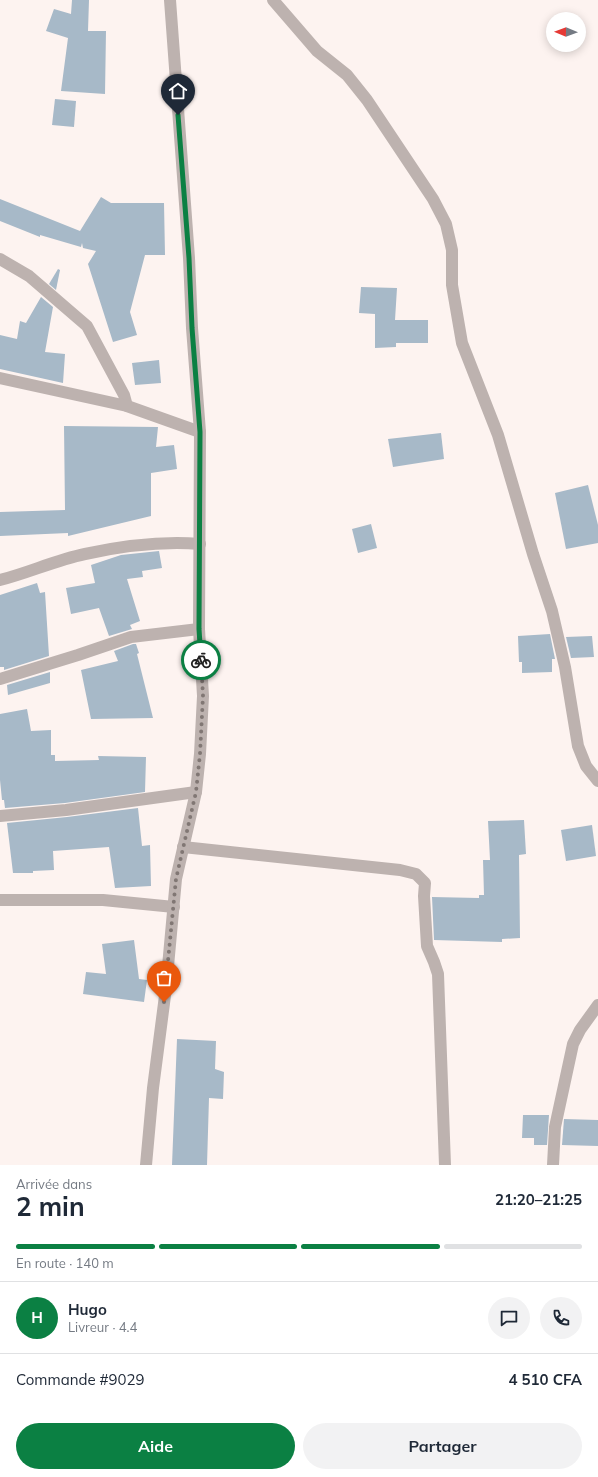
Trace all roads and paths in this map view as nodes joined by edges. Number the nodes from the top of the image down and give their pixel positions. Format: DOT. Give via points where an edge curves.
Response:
graph roads {
  1 [pos="170,0"];
  2 [pos="273,0"];
  3 [pos="0,259"];
  4 [pos="0,378"];
  5 [pos="127,406"];
  6 [pos="200,432"];
  7 [pos="200,544"];
  8 [pos="0,580"];
  9 [pos="199,629"];
  10 [pos="0,679"];
  11 [pos="598,781"];
  12 [pos="196,792"];
  13 [pos="0,816"];
  14 [pos="183,847"];
  15 [pos="0,900"];
  16 [pos="174,907"];
  17 [pos="598,1005"];
  18 [pos="146,1165"];
  19 [pos="445,1165"];
  20 [pos="553,1165"];
  1 -- 6 [label="street"];
  2 -- 11 [label="street" via="318,51 347,75 367,100 433,199 446,224 452,250 452,285 462,343 498,435 532,554 552,611 565,667 578,746 586,766"];
  3 -- 5 [label="street" via="29,276 88,326 124,395"];
  4 -- 5 [label="street"];
  5 -- 6 [label="street"];
  6 -- 7 [label="street"];
  7 -- 8 [label="street" via="134,547 84,554"];
  7 -- 9 [label="street"];
  9 -- 10 [label="street" via="131,637"];
  9 -- 12 [label="street" via="203,696"];
  12 -- 13 [label="street" via="66,810"];
  12 -- 14 [label="street"];
  14 -- 16 [label="street" via="176,879"];
  14 -- 19 [label="street" via="400,870 416,874 425,883 427,946 438,974"];
  15 -- 16 [label="street" via="103,900"];
  16 -- 18 [label="street"];
  17 -- 20 [label="street" via="580,1030 574,1044 555,1127"];
}
